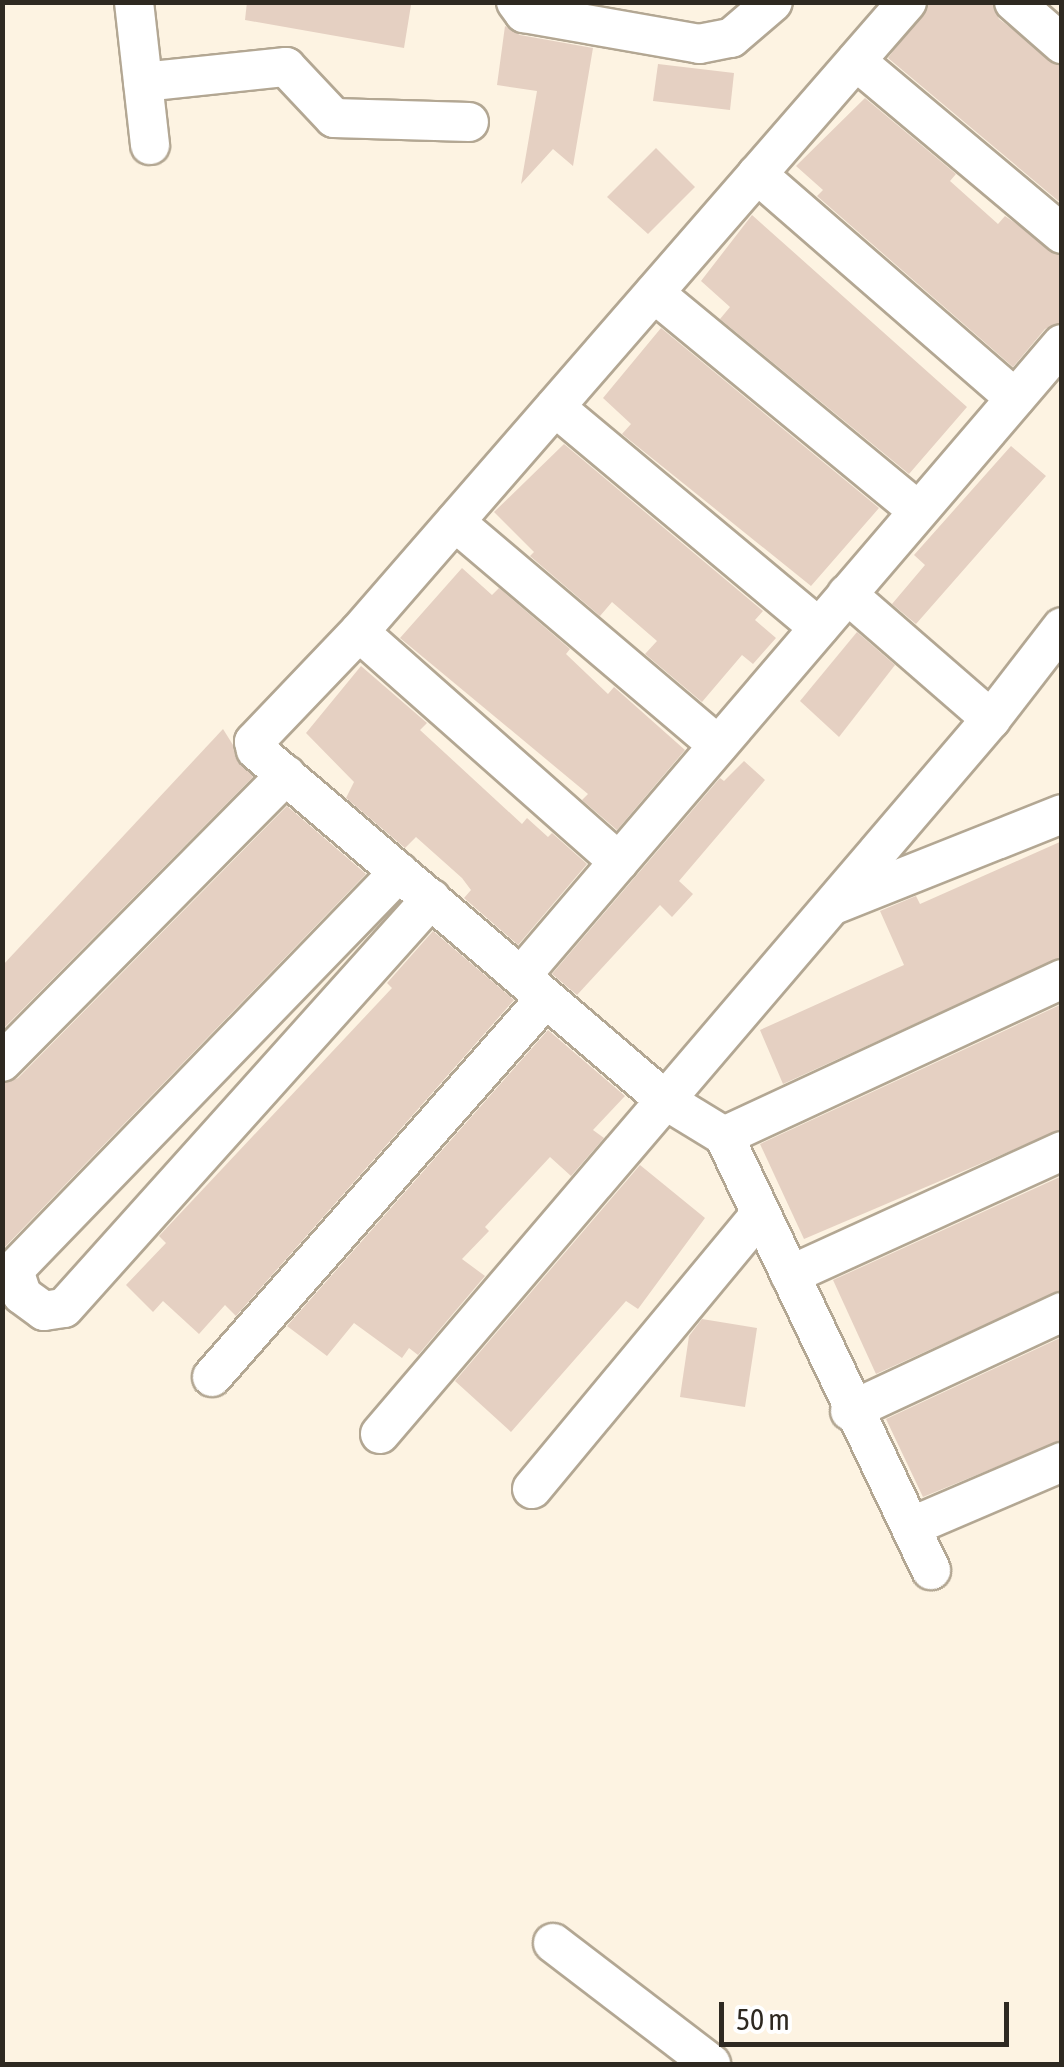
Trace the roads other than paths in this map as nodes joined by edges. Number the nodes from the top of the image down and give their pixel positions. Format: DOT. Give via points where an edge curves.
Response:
graph roads {
  1 [pos="134,2"];
  2 [pos="516,2"];
  3 [pos="772,2"];
  4 [pos="907,2"];
  5 [pos="1014,2"];
  6 [pos="1062,44"];
  7 [pos="856,61"];
  8 [pos="143,82"];
  9 [pos="469,122"];
  10 [pos="150,145"];
  11 [pos="757,174"];
  12 [pos="1062,234"];
  13 [pos="654,293"];
  14 [pos="1062,344"];
  15 [pos="1015,398"];
  16 [pos="554,407"];
  17 [pos="918,512"];
  18 [pos="455,522"];
  19 [pos="847,594"];
  20 [pos="819,628"];
  21 [pos="359,632"];
  22 [pos="1060,633"];
  23 [pos="991,719"];
  24 [pos="718,746"];
  25 [pos="286,775"];
  26 [pos="1062,814"];
  27 [pos="619,862"];
  28 [pos="399,872"];
  29 [pos="431,899"];
  30 [pos="831,906"];
  31 [pos="1062,979"];
  32 [pos="534,987"];
  33 [pos="2,1062"];
  34 [pos="665,1100"];
  35 [pos="724,1136"];
  36 [pos="1062,1151"];
  37 [pos="758,1216"];
  38 [pos="790,1275"];
  39 [pos="1062,1312"];
  40 [pos="212,1377"];
  41 [pos="850,1411"];
  42 [pos="380,1434"];
  43 [pos="1062,1462"];
  44 [pos="532,1489"];
  45 [pos="915,1524"];
  46 [pos="931,1570"];
  47 [pos="552,1943"];
  48 [pos="711,2064"];
  1 -- 8 [label="street"];
  2 -- 3 [label="street" via="524,13 700,44 731,38"];
  4 -- 7 [label="street"];
  5 -- 6 [label="street"];
  7 -- 11 [label="street"];
  7 -- 12 [label="street"];
  8 -- 9 [label="street" via="286,67 334,118"];
  8 -- 10 [label="street"];
  11 -- 13 [label="street"];
  11 -- 15 [label="street"];
  13 -- 16 [label="street"];
  13 -- 17 [label="street"];
  14 -- 15 [label="street"];
  15 -- 17 [label="street"];
  16 -- 18 [label="street"];
  16 -- 20 [label="street"];
  17 -- 19 [label="street"];
  18 -- 21 [label="street"];
  18 -- 24 [label="street"];
  19 -- 20 [label="street"];
  19 -- 23 [label="street"];
  20 -- 24 [label="street"];
  21 -- 25 [label="street" via="254,742"];
  21 -- 27 [label="street"];
  22 -- 23 [label="street"];
  23 -- 30 [label="street"];
  24 -- 27 [label="street"];
  25 -- 28 [label="street"];
  25 -- 33 [label="street"];
  26 -- 30 [label="street"];
  27 -- 32 [label="street"];
  28 -- 29 [label="street"];
  28 -- 29 [label="street" via="14,1270 22,1295 44,1311 64,1308"];
  29 -- 32 [label="street"];
  30 -- 34 [label="street"];
  31 -- 35 [label="street"];
  32 -- 34 [label="street"];
  32 -- 40 [label="street"];
  34 -- 35 [label="street"];
  34 -- 42 [label="street"];
  35 -- 37 [label="street"];
  36 -- 38 [label="street"];
  37 -- 38 [label="street"];
  37 -- 44 [label="street"];
  38 -- 41 [label="street"];
  39 -- 41 [label="street"];
  41 -- 45 [label="street"];
  43 -- 45 [label="street"];
  45 -- 46 [label="street"];
  47 -- 48 [label="street"];
}
